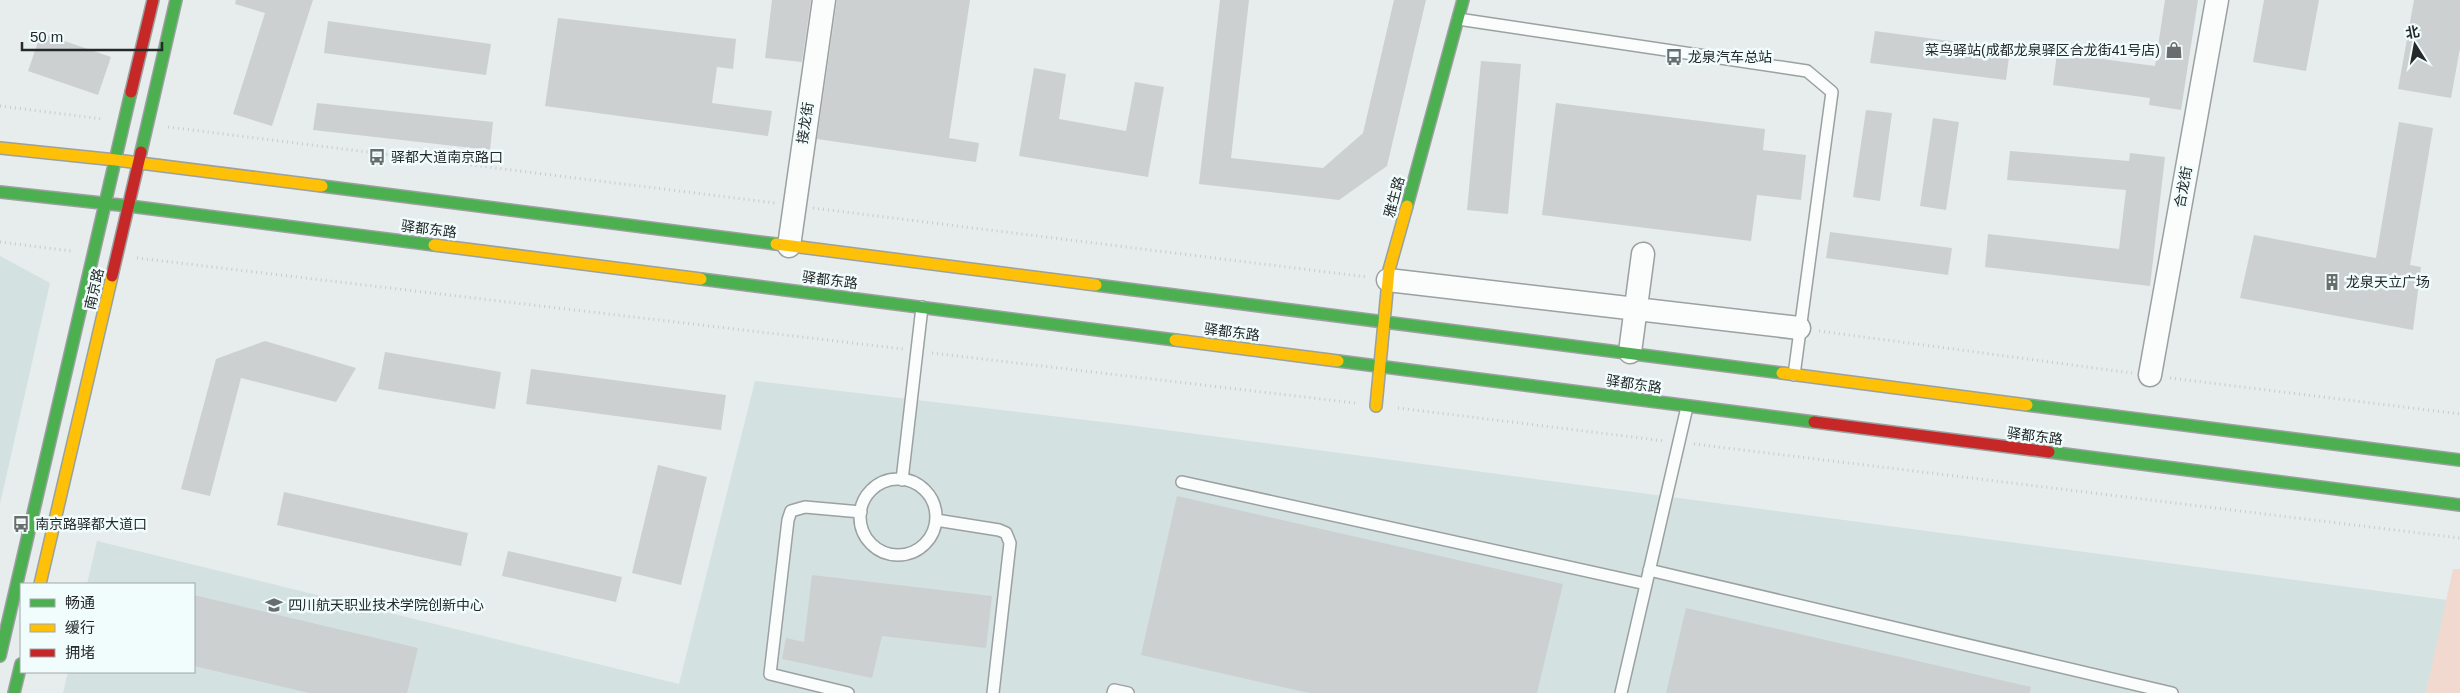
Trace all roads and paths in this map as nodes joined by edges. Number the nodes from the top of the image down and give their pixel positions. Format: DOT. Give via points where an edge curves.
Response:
graph roads {
  1 [pos="153,0"];
  2 [pos="176,0"];
  3 [pos="824,0"];
  4 [pos="1463,0"];
  5 [pos="2217,0"];
  6 [pos="1458,19"];
  7 [pos="0,106"];
  8 [pos="125,122"];
  9 [pos="146,124"];
  10 [pos="0,148"];
  11 [pos="116,160"];
  12 [pos="138,163"];
  13 [pos="0,192"];
  14 [pos="105,203"];
  15 [pos="794,205"];
  16 [pos="129,206"];
  17 [pos="0,242"];
  18 [pos="789,246"];
  19 [pos="93,253"];
  20 [pos="1643,254"];
  21 [pos="117,256"];
  22 [pos="1388,280"];
  23 [pos="922,307"];
  24 [pos="1635,309"];
  25 [pos="1383,323"];
  26 [pos="1799,328"];
  27 [pos="917,351"];
  28 [pos="1630,352"];
  29 [pos="1379,365"];
  30 [pos="1794,374"];
  31 [pos="2150,375"];
  32 [pos="1376,406"];
  33 [pos="1687,407"];
  34 [pos="1678,442"];
  35 [pos="2460,460"];
  36 [pos="902,480"];
  37 [pos="1182,482"];
  38 [pos="2460,505"];
  39 [pos="861,512"];
  40 [pos="936,520"];
  41 [pos="2460,538"];
  42 [pos="1649,570"];
  43 [pos="40,583"];
  44 [pos="1646,584"];
  45 [pos="0,656"];
  46 [pos="20,668"];
  47 [pos="14,693"];
  48 [pos="848,693"];
  49 [pos="994,693"];
  50 [pos="1113,693"];
  51 [pos="1128,693"];
  52 [pos="1621,693"];
  53 [pos="2172,693"];
  1 -- 8 [label="main road"];
  2 -- 9 [label="main road, 南京路"];
  3 -- 15 [label="street, 接龙街"];
  4 -- 6 [label="main road, 雅生路"];
  5 -- 31 [label="street, 合龙街"];
  6 -- 22 [label="main road, 雅生路"];
  6 -- 26 [label="lane" via="1807,71 1832,92"];
  7 -- 8 [label="path"];
  8 -- 11 [label="main road"];
  9 -- 12 [label="main road, 南京路"];
  9 -- 15 [label="path"];
  10 -- 11 [label="main road, 驿都东路"];
  11 -- 12 [label="main road, 驿都东路"];
  11 -- 14 [label="main road"];
  12 -- 16 [label="main road, 南京路"];
  12 -- 18 [label="main road, 驿都东路"];
  13 -- 14 [label="main road, 驿都东路"];
  14 -- 16 [label="main road, 驿都东路"];
  14 -- 19 [label="main road"];
  15 -- 18 [label="street, 接龙街"];
  15 -- 22 [label="path"];
  16 -- 21 [label="main road, 南京路"];
  16 -- 23 [label="main road, 驿都东路"];
  17 -- 19 [label="path"];
  18 -- 25 [label="main road, 驿都东路"];
  19 -- 45 [label="main road"];
  20 -- 24 [label="street"];
  21 -- 27 [label="path"];
  21 -- 43 [label="main road, 南京路"];
  22 -- 24 [label="street"];
  22 -- 25 [label="main road, 雅生路"];
  23 -- 27 [label="lane"];
  23 -- 29 [label="main road, 驿都东路"];
  24 -- 26 [label="street"];
  24 -- 28 [label="street"];
  25 -- 28 [label="main road, 驿都东路"];
  25 -- 29 [label="main road, 雅生路"];
  26 -- 30 [label="lane"];
  27 -- 32 [label="path"];
  27 -- 36 [label="lane"];
  28 -- 30 [label="main road, 驿都东路"];
  29 -- 32 [label="main road, 雅生路"];
  29 -- 33 [label="main road, 驿都东路"];
  30 -- 35 [label="main road, 驿都东路"];
  32 -- 34 [label="path"];
  33 -- 34 [label="lane"];
  33 -- 38 [label="main road, 驿都东路"];
  34 -- 41 [label="path"];
  34 -- 42 [label="lane"];
  36 -- 39 [label="lane" via="884,482 874,488 866,497"];
  36 -- 40 [label="lane" via="921,487 930,496"];
  37 -- 44 [label="lane"];
  39 -- 40 [label="lane" via="863,533 880,551 891,555 910,553 926,543"];
  39 -- 48 [label="lane" via="805,506 791,511 770,674"];
  40 -- 49 [label="lane" via="999,530 1006,533 1010,543"];
  42 -- 44 [label="lane"];
  42 -- 53 [label="lane"];
  44 -- 52 [label="lane"];
  46 -- 47 [label="main road"];
  50 -- 51 [label="lane" via="1114,690"];
}
